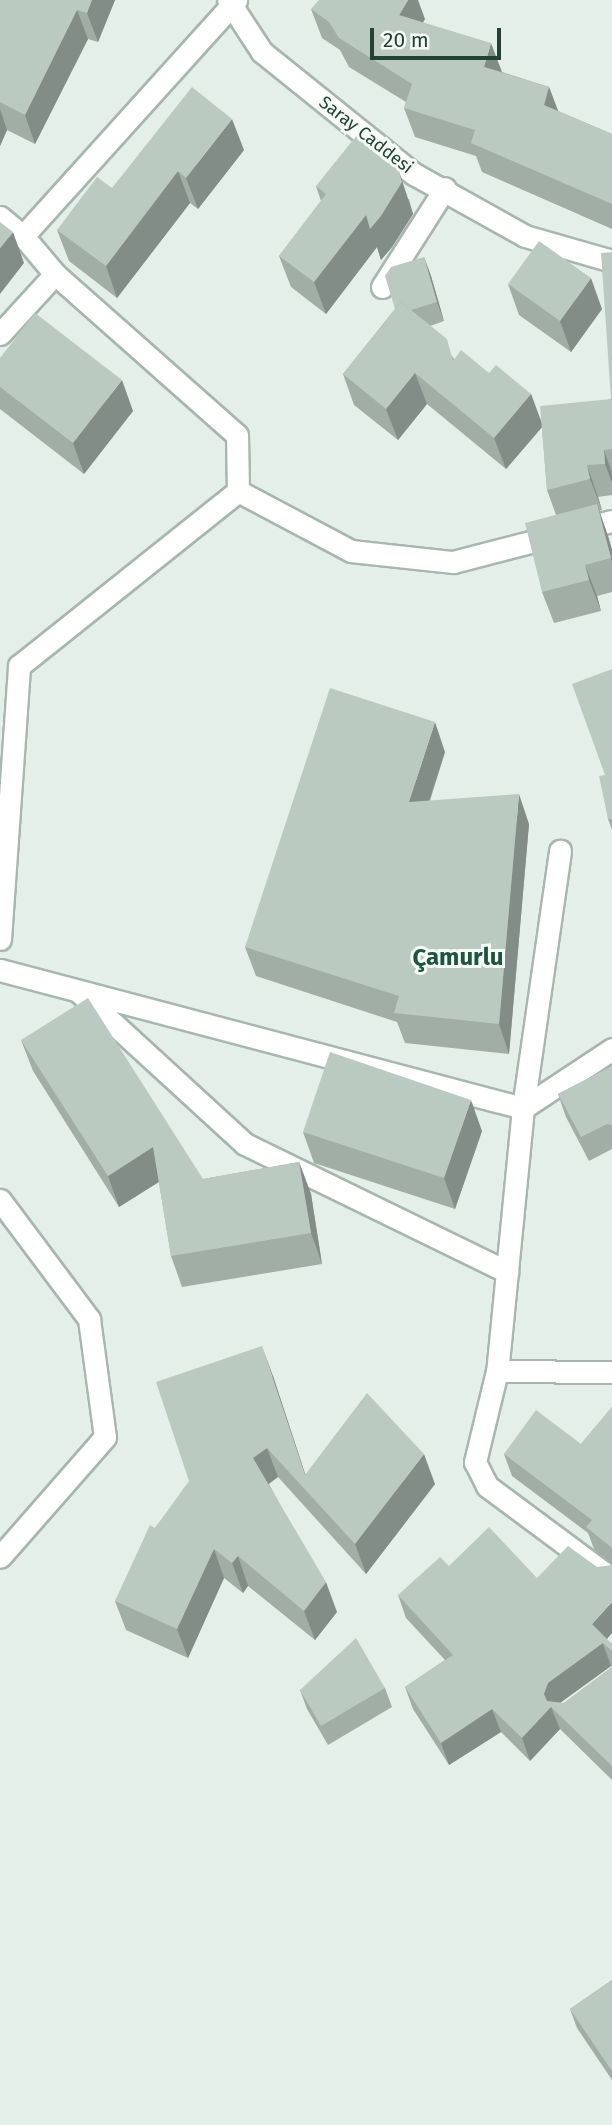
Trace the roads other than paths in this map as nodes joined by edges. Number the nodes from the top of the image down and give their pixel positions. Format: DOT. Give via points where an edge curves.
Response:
graph roads {
  1 [pos="232,2"];
  2 [pos="445,188"];
  3 [pos="0,217"];
  4 [pos="23,236"];
  5 [pos="612,261"];
  6 [pos="55,274"];
  7 [pos="382,287"];
  8 [pos="0,334"];
  9 [pos="238,491"];
  10 [pos="612,521"];
  11 [pos="560,851"];
  12 [pos="0,939"];
  13 [pos="0,970"];
  14 [pos="77,990"];
  15 [pos="612,1049"];
  16 [pos="523,1108"];
  17 [pos="0,1200"];
  18 [pos="507,1272"];
  19 [pos="497,1371"];
  20 [pos="612,1372"];
  21 [pos="0,1557"];
  22 [pos="612,1579"];
  1 -- 2 [label="street, Saray Caddesi" via="262,52 414,173"];
  1 -- 4 [label="street"];
  2 -- 5 [label="street, Saray Caddesi" via="525,236"];
  2 -- 7 [label="street"];
  3 -- 4 [label="street"];
  4 -- 6 [label="street"];
  6 -- 8 [label="street"];
  6 -- 9 [label="street" via="237,435"];
  9 -- 10 [label="street" via="351,551 453,562"];
  9 -- 12 [label="street" via="19,666"];
  11 -- 16 [label="street"];
  13 -- 14 [label="street"];
  14 -- 16 [label="street"];
  14 -- 18 [label="street" via="245,1144"];
  15 -- 16 [label="street"];
  16 -- 18 [label="street"];
  17 -- 21 [label="street" via="89,1318 105,1437"];
  18 -- 19 [label="street"];
  19 -- 20 [label="street"];
  19 -- 22 [label="street" via="475,1462 487,1486"];
}
